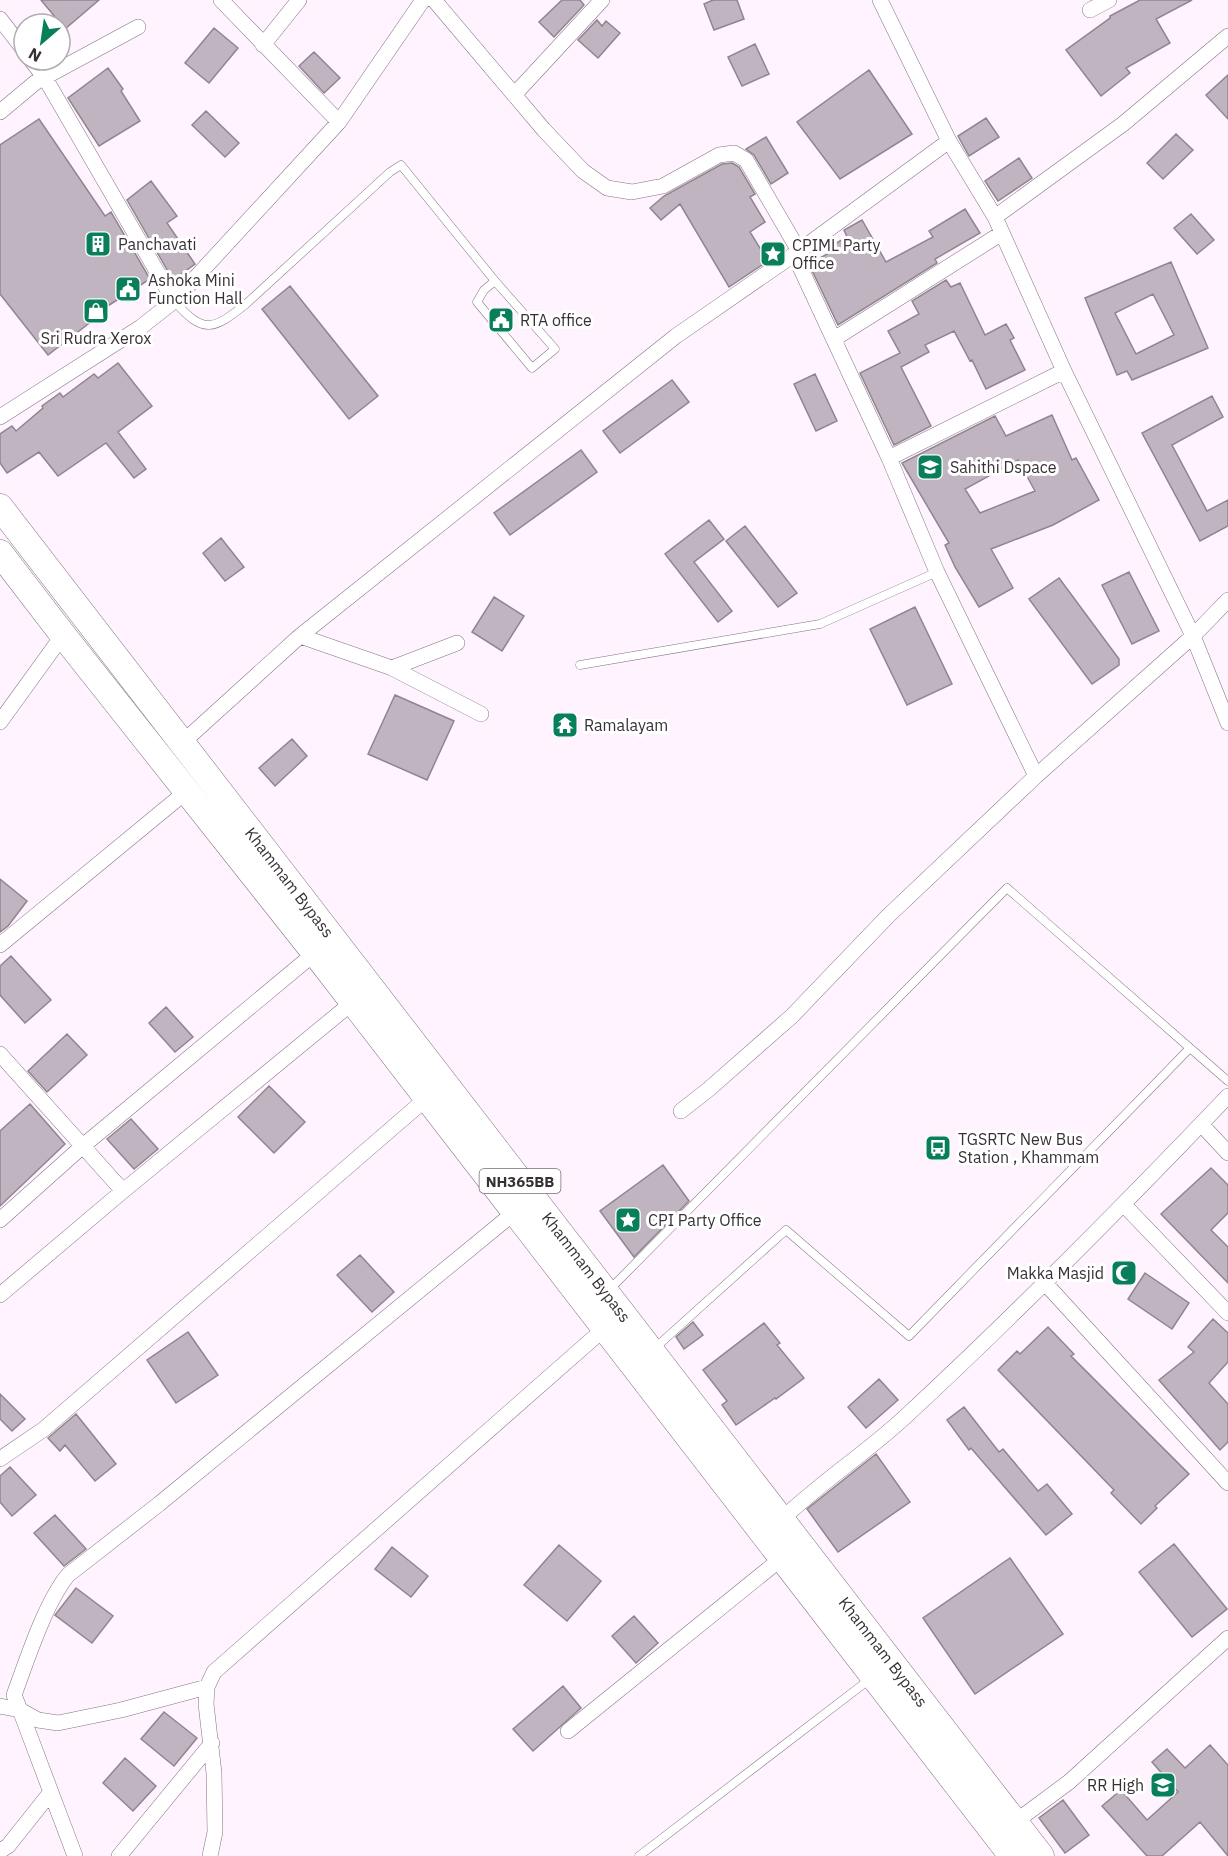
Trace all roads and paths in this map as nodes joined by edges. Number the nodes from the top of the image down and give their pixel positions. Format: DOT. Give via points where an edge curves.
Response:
graph roads {
  1 [pos="221,0"];
  2 [pos="299,0"];
  3 [pos="423,0"];
  4 [pos="434,0"];
  5 [pos="602,0"];
  6 [pos="880,0"];
  7 [pos="1109,0"];
  8 [pos="1090,10"];
  9 [pos="0,19"];
  10 [pos="138,27"];
  11 [pos="12,34"];
  12 [pos="1228,36"];
  13 [pos="263,45"];
  14 [pos="40,72"];
  15 [pos="45,78"];
  16 [pos="514,95"];
  17 [pos="0,112"];
  18 [pos="339,122"];
  19 [pos="949,141"];
  20 [pos="995,218"];
  21 [pos="1002,233"];
  22 [pos="797,252"];
  23 [pos="495,281"];
  24 [pos="174,301"];
  25 [pos="834,339"];
  26 [pos="1064,371"];
  27 [pos="0,417"];
  28 [pos="889,458"];
  29 [pos="0,507"];
  30 [pos="0,553"];
  31 [pos="937,572"];
  32 [pos="1228,600"];
  33 [pos="63,635"];
  34 [pos="300,636"];
  35 [pos="1193,636"];
  36 [pos="457,643"];
  37 [pos="580,665"];
  38 [pos="392,668"];
  39 [pos="481,714"];
  40 [pos="0,722"];
  41 [pos="1228,723"];
  42 [pos="182,743"];
  43 [pos="1036,776"];
  44 [pos="187,791"];
  45 [pos="0,945"];
  46 [pos="315,953"];
  47 [pos="353,1002"];
  48 [pos="1190,1048"];
  49 [pos="0,1054"];
  50 [pos="1228,1081"];
  51 [pos="1228,1096"];
  52 [pos="427,1098"];
  53 [pos="681,1111"];
  54 [pos="1201,1124"];
  55 [pos="84,1145"];
  56 [pos="1228,1153"];
  57 [pos="123,1191"];
  58 [pos="1124,1205"];
  59 [pos="527,1215"];
  60 [pos="0,1220"];
  61 [pos="1045,1283"];
  62 [pos="606,1292"];
  63 [pos="0,1295"];
  64 [pos="1228,1313"];
  65 [pos="605,1328"];
  66 [pos="652,1351"];
  67 [pos="0,1459"];
  68 [pos="1228,1484"];
  69 [pos="774,1528"];
  70 [pos="782,1558"];
  71 [pos="1228,1638"];
  72 [pos="874,1677"];
  73 [pos="207,1687"];
  74 [pos="0,1706"];
  75 [pos="20,1710"];
  76 [pos="568,1731"];
  77 [pos="212,1743"];
  78 [pos="51,1792"];
  79 [pos="1015,1822"];
  80 [pos="0,1851"];
  81 [pos="75,1856"];
  82 [pos="119,1856"];
  83 [pos="210,1856"];
  84 [pos="639,1856"];
  85 [pos="1012,1856"];
  86 [pos="1041,1856"];
  1 -- 13 [label="street"];
  2 -- 13 [label="street"];
  3 -- 18 [label="street"];
  4 -- 16 [label="street"];
  5 -- 16 [label="street"];
  6 -- 19 [label="street"];
  7 -- 8 [label="street"];
  9 -- 11 [label="street"];
  10 -- 15 [label="street"];
  12 -- 20 [label="street" via="1123,124"];
  13 -- 18 [label="street"];
  14 -- 15 [label="street"];
  15 -- 17 [label="street"];
  15 -- 24 [label="street"];
  16 -- 22 [label="street" via="583,171 607,188 632,192 663,186 719,155 734,153 746,160"];
  18 -- 24 [label="street"];
  19 -- 20 [label="street"];
  19 -- 22 [label="street"];
  20 -- 21 [label="street"];
  21 -- 25 [label="street"];
  21 -- 26 [label="street"];
  22 -- 25 [label="street"];
  22 -- 34 [label="street" via="676,336"];
  23 -- 23 [label="lane" via="555,349 532,368 477,302"];
  23 -- 24 [label="lane" via="402,165 220,324 200,324"];
  24 -- 27 [label="street" via="141,327"];
  25 -- 28 [label="street"];
  26 -- 28 [label="street"];
  26 -- 35 [label="street"];
  28 -- 31 [label="street"];
  29 -- 42 [label="highway, Khammam Bypass / NH365BB"];
  30 -- 33 [label="highway, Khammam Bypass / NH365BB"];
  31 -- 37 [label="lane" via="820,624"];
  31 -- 43 [label="street"];
  32 -- 35 [label="street"];
  33 -- 40 [label="street"];
  33 -- 44 [label="highway, Khammam Bypass / NH365BB"];
  34 -- 38 [label="street"];
  34 -- 42 [label="street"];
  35 -- 41 [label="street"];
  35 -- 43 [label="street"];
  36 -- 38 [label="street"];
  38 -- 39 [label="street"];
  42 -- 59 [label="highway, Khammam Bypass / NH365BB"];
  43 -- 53 [label="street" via="888,916 792,1016"];
  44 -- 45 [label="street"];
  44 -- 46 [label="highway, Khammam Bypass / NH365BB"];
  46 -- 47 [label="highway, Khammam Bypass / NH365BB"];
  46 -- 55 [label="street"];
  47 -- 52 [label="highway, Khammam Bypass / NH365BB"];
  47 -- 57 [label="street"];
  48 -- 50 [label="lane"];
  48 -- 62 [label="lane" via="1007,888"];
  48 -- 66 [label="lane" via="909,1336 786,1230"];
  49 -- 55 [label="street"];
  51 -- 54 [label="street"];
  52 -- 59 [label="highway, Khammam Bypass / NH365BB"];
  52 -- 67 [label="street" via="44,1429"];
  54 -- 56 [label="street"];
  54 -- 58 [label="street"];
  55 -- 57 [label="street"];
  55 -- 60 [label="street"];
  57 -- 63 [label="street"];
  58 -- 61 [label="street"];
  58 -- 64 [label="street"];
  59 -- 62 [label="highway, Khammam Bypass / NH365BB"];
  59 -- 65 [label="highway, Khammam Bypass / NH365BB"];
  59 -- 75 [label="street" via="68,1575 50,1607 14,1695"];
  61 -- 68 [label="street"];
  61 -- 69 [label="street" via="897,1425"];
  62 -- 66 [label="highway, Khammam Bypass / NH365BB"];
  65 -- 69 [label="highway, Khammam Bypass / NH365BB"];
  65 -- 73 [label="street" via="214,1672"];
  66 -- 69 [label="highway, Khammam Bypass / NH365BB"];
  69 -- 70 [label="highway, Khammam Bypass / NH365BB"];
  69 -- 79 [label="highway, Khammam Bypass / NH365BB"];
  70 -- 72 [label="highway, Khammam Bypass / NH365BB"];
  70 -- 76 [label="street"];
  71 -- 79 [label="street" via="1069,1782"];
  72 -- 84 [label="lane"];
  72 -- 85 [label="highway, Khammam Bypass / NH365BB"];
  73 -- 75 [label="street" via="58,1722 38,1720"];
  73 -- 77 [label="street"];
  74 -- 75 [label="street"];
  75 -- 78 [label="street"];
  77 -- 82 [label="street"];
  77 -- 83 [label="street" via="214,1832"];
  78 -- 80 [label="street"];
  78 -- 81 [label="street"];
  79 -- 86 [label="highway, Khammam Bypass / NH365BB"];
}
